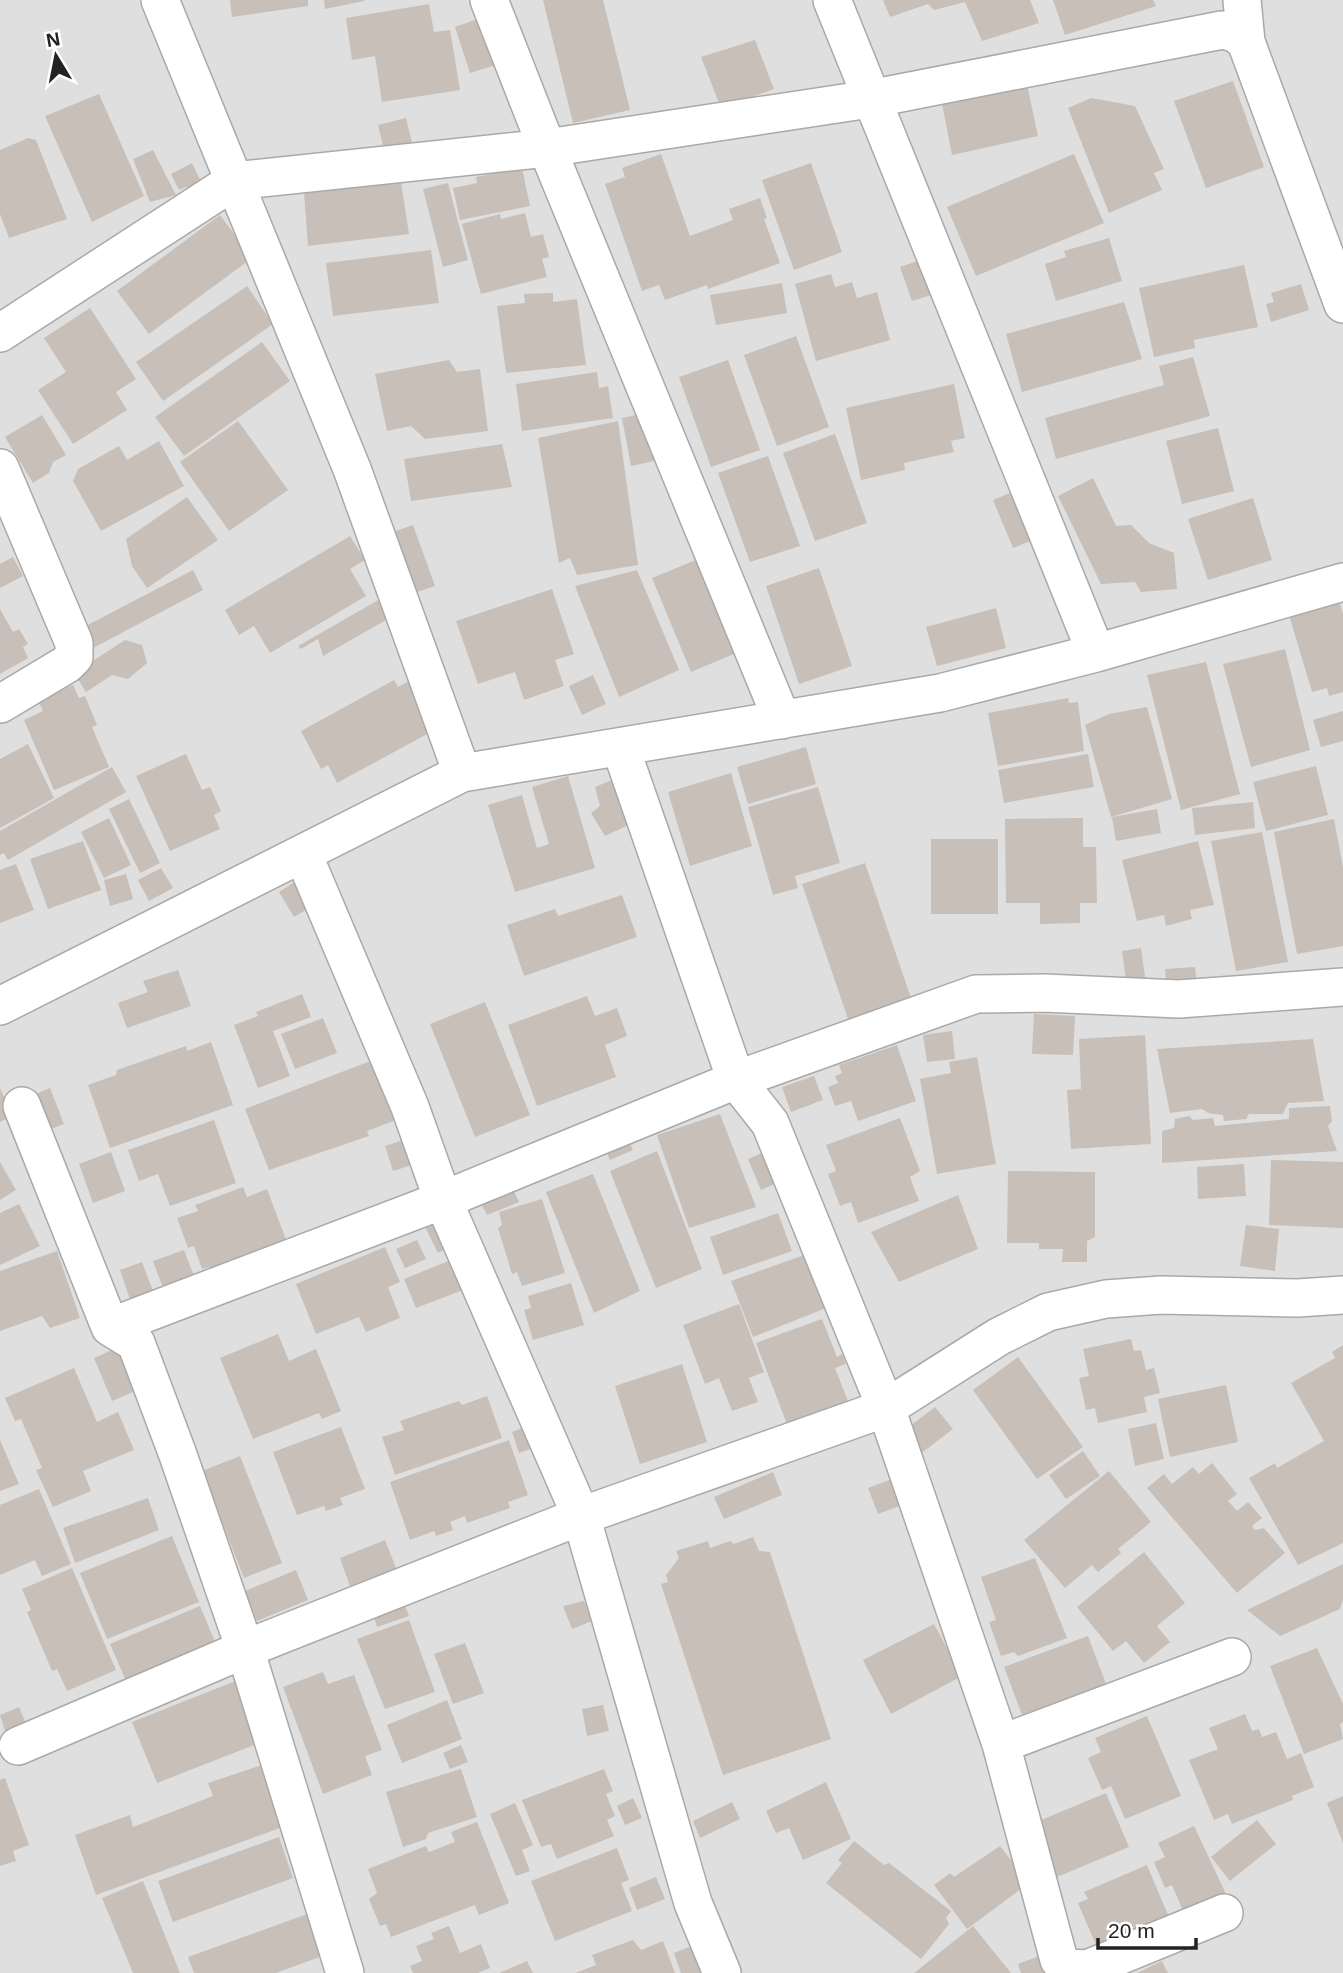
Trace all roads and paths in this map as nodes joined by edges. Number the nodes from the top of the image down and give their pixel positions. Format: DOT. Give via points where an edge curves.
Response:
graph roads {
  1 [pos="160,0"];
  2 [pos="489,0"];
  3 [pos="832,0"];
  4 [pos="1242,0"];
  5 [pos="1246,42"];
  6 [pos="870,99"];
  7 [pos="547,148"];
  8 [pos="234,181"];
  9 [pos="1343,304"];
  10 [pos="0,333"];
  11 [pos="0,468"];
  12 [pos="1343,582"];
  13 [pos="1096,653"];
  14 [pos="0,704"];
  15 [pos="782,720"];
  16 [pos="621,749"];
  17 [pos="462,774"];
  18 [pos="303,854"];
  19 [pos="1343,987"];
  20 [pos="0,1006"];
  21 [pos="736,1080"];
  22 [pos="22,1106"];
  23 [pos="443,1200"];
  24 [pos="1343,1295"];
  25 [pos="110,1327"];
  26 [pos="886,1408"];
  27 [pos="581,1516"];
  28 [pos="245,1649"];
  29 [pos="1232,1657"];
  30 [pos="1001,1744"];
  31 [pos="18,1746"];
  32 [pos="1224,1913"];
  33 [pos="345,1973"];
  34 [pos="722,1973"];
  1 -- 8 [label="street"];
  2 -- 7 [label="street"];
  3 -- 6 [label="street"];
  4 -- 5 [label="street"];
  5 -- 6 [label="street" via="1222,30"];
  5 -- 9 [label="street"];
  6 -- 7 [label="street"];
  6 -- 13 [label="street"];
  7 -- 8 [label="street"];
  7 -- 15 [label="street"];
  8 -- 10 [label="street"];
  8 -- 17 [label="street" via="352,469"];
  11 -- 14 [label="street" via="74,643 74,657 67,664"];
  12 -- 13 [label="street"];
  13 -- 15 [label="street" via="940,692"];
  15 -- 16 [label="street"];
  16 -- 17 [label="street"];
  16 -- 21 [label="street"];
  17 -- 18 [label="street"];
  18 -- 20 [label="street"];
  18 -- 23 [label="street" via="410,1107"];
  19 -- 21 [label="street" via="1179,999 976,994"];
  21 -- 23 [label="street"];
  21 -- 26 [label="street" via="770,1123"];
  22 -- 25 [label="street"];
  23 -- 25 [label="street"];
  23 -- 27 [label="street"];
  24 -- 26 [label="street" via="1161,1294 1106,1299 1048,1312 998,1337"];
  25 -- 28 [label="street" via="136,1343"];
  26 -- 27 [label="street"];
  26 -- 30 [label="street"];
  27 -- 28 [label="street"];
  27 -- 34 [label="street" via="693,1903"];
  28 -- 31 [label="street"];
  28 -- 33 [label="street"];
  29 -- 30 [label="street"];
  30 -- 32 [label="street" via="1059,1960 1068,1968 1087,1969"];
}
